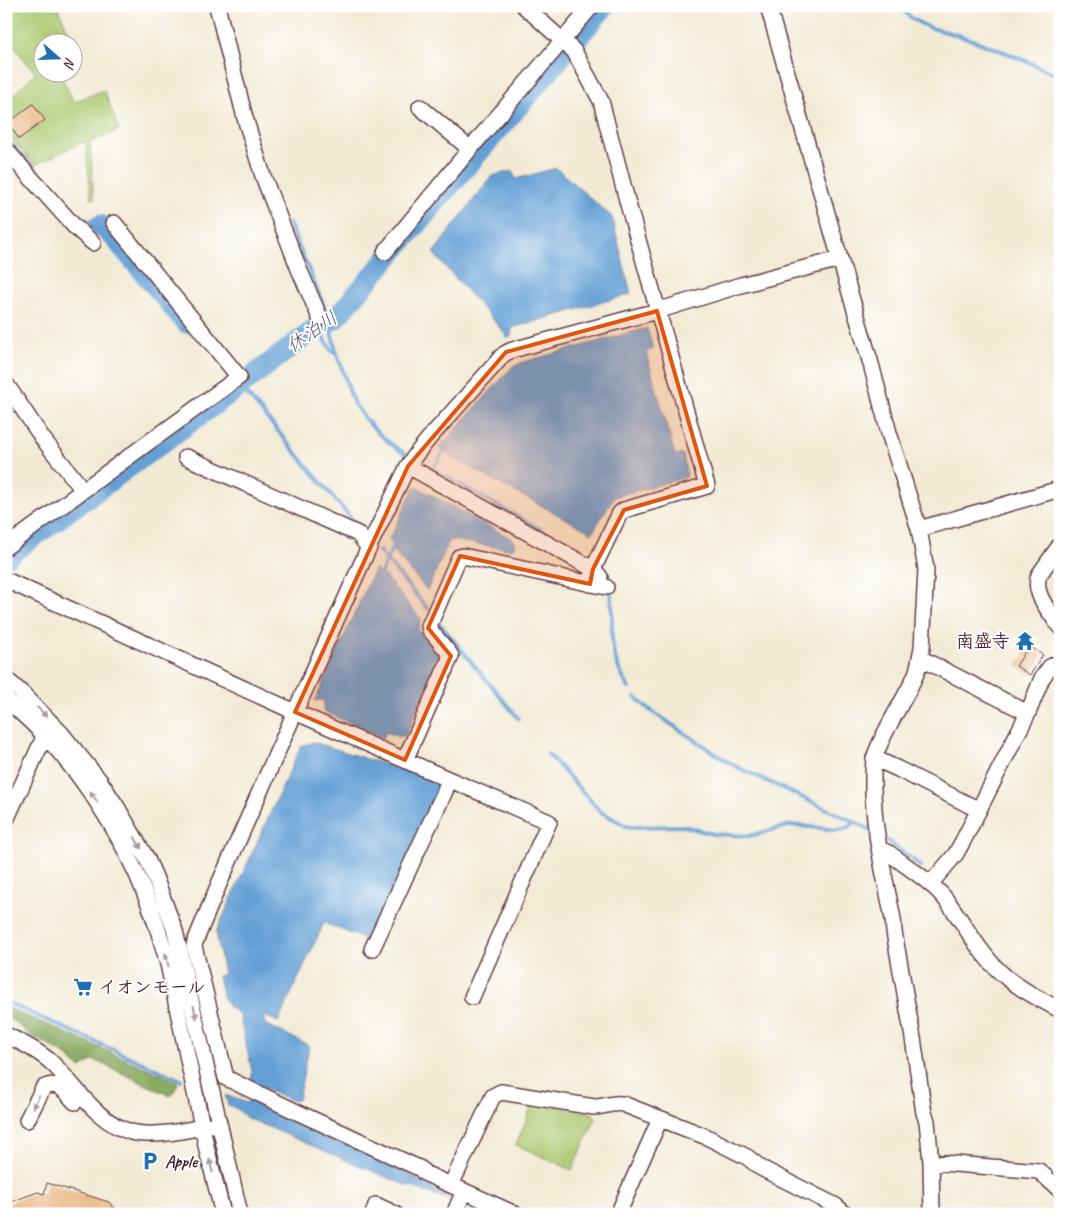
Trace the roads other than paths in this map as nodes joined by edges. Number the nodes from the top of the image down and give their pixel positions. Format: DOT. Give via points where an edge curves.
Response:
graph roads {
  1 [pos="217,6"];
  2 [pos="524,6"];
  3 [pos="592,6"];
  4 [pos="768,6"];
  5 [pos="567,45"];
  6 [pos="420,107"];
  7 [pos="470,149"];
  8 [pos="6,150"];
  9 [pos="114,223"];
  10 [pos="93,243"];
  11 [pos="385,252"];
  12 [pos="840,259"];
  13 [pos="657,311"];
  14 [pos="320,318"];
  15 [pos="6,384"];
  16 [pos="186,457"];
  17 [pos="408,466"];
  18 [pos="83,490"];
  19 [pos="1060,490"];
  20 [pos="918,529"];
  21 [pos="6,547"];
  22 [pos="369,548"];
  23 [pos="1057,554"];
  24 [pos="594,569"];
  25 [pos="6,580"];
  26 [pos="1060,627"];
  27 [pos="920,658"];
  28 [pos="1056,666"];
  29 [pos="6,679"];
  30 [pos="6,699"];
  31 [pos="295,712"];
  32 [pos="1028,713"];
  33 [pos="45,736"];
  34 [pos="874,758"];
  35 [pos="405,760"];
  36 [pos="448,779"];
  37 [pos="979,810"];
  38 [pos="6,820"];
  39 [pos="880,852"];
  40 [pos="930,883"];
  41 [pos="187,948"];
  42 [pos="372,949"];
  43 [pos="472,997"];
  44 [pos="1060,1010"];
  45 [pos="6,1035"];
  46 [pos="660,1119"];
  47 [pos="27,1120"];
  48 [pos="112,1124"];
  49 [pos="220,1124"];
  50 [pos="202,1127"];
  51 [pos="931,1162"];
  52 [pos="1060,1190"];
  53 [pos="459,1191"];
  54 [pos="454,1213"];
  55 [pos="223,1214"];
  56 [pos="240,1214"];
  57 [pos="372,1214"];
  58 [pos="396,1214"];
  59 [pos="515,1214"];
  60 [pos="618,1214"];
  61 [pos="845,1214"];
  62 [pos="932,1214"];
  1 -- 14 [label="street" via="263,176"];
  2 -- 5 [label="street"];
  3 -- 5 [label="street"];
  4 -- 12 [label="street"];
  5 -- 7 [label="street"];
  5 -- 13 [label="street" via="601,101"];
  6 -- 7 [label="street"];
  7 -- 11 [label="street"];
  8 -- 10 [label="street"];
  9 -- 18 [label="street" via="239,377"];
  12 -- 13 [label="street"];
  12 -- 20 [label="street"];
  13 -- 17 [label="street" via="506,352"];
  13 -- 24 [label="street" via="707,486 624,510"];
  15 -- 18 [label="street"];
  16 -- 22 [label="street" via="358,534"];
  17 -- 22 [label="street"];
  17 -- 24 [label="street"];
  18 -- 21 [label="street"];
  19 -- 20 [label="street"];
  20 -- 27 [label="street" via="926,569"];
  22 -- 31 [label="street"];
  23 -- 26 [label="street" via="1039,575 1037,589"];
  24 -- 35 [label="street" via="606,587 459,557 429,626 450,656"];
  25 -- 31 [label="street"];
  27 -- 32 [label="street"];
  27 -- 34 [label="street" via="916,673"];
  28 -- 32 [label="street" via="1042,678"];
  29 -- 41 [label="street, one-way" via="62,733 100,781 147,859 175,931"];
  30 -- 33 [label="street"];
  31 -- 35 [label="street"];
  31 -- 41 [label="street"];
  32 -- 37 [label="street"];
  33 -- 38 [label="street"];
  50 -- 33 [label="street, one-way" via="168,964 147,898 114,828 83,781"];
  34 -- 37 [label="street"];
  34 -- 39 [label="street" via="874,812"];
  35 -- 36 [label="street"];
  36 -- 42 [label="street"];
  36 -- 43 [label="street" via="549,822"];
  37 -- 40 [label="street" via="955,855"];
  39 -- 40 [label="street" via="889,853"];
  39 -- 51 [label="street" via="927,1121"];
  40 -- 44 [label="street" via="999,971"];
  41 -- 49 [label="street, one-way"];
  41 -- 53 [label="street" via="226,1078 421,1169"];
  45 -- 48 [label="street" via="50,1061 100,1116"];
  46 -- 53 [label="street" via="623,1104 594,1107 501,1092 493,1096"];
  46 -- 60 [label="street"];
  46 -- 61 [label="street" via="747,1157"];
  48 -- 47 [label="street, one-way" via="91,1120 57,1085 43,1088"];
  48 -- 50 [label="street" via="146,1134"];
  49 -- 50 [label="street"];
  49 -- 56 [label="street"];
  55 -- 50 [label="street, one-way"];
  51 -- 52 [label="street" via="1040,1171"];
  51 -- 62 [label="street"];
  53 -- 54 [label="street"];
  53 -- 59 [label="street"];
  57 -- 58 [label="street" via="376,1205"];
}
